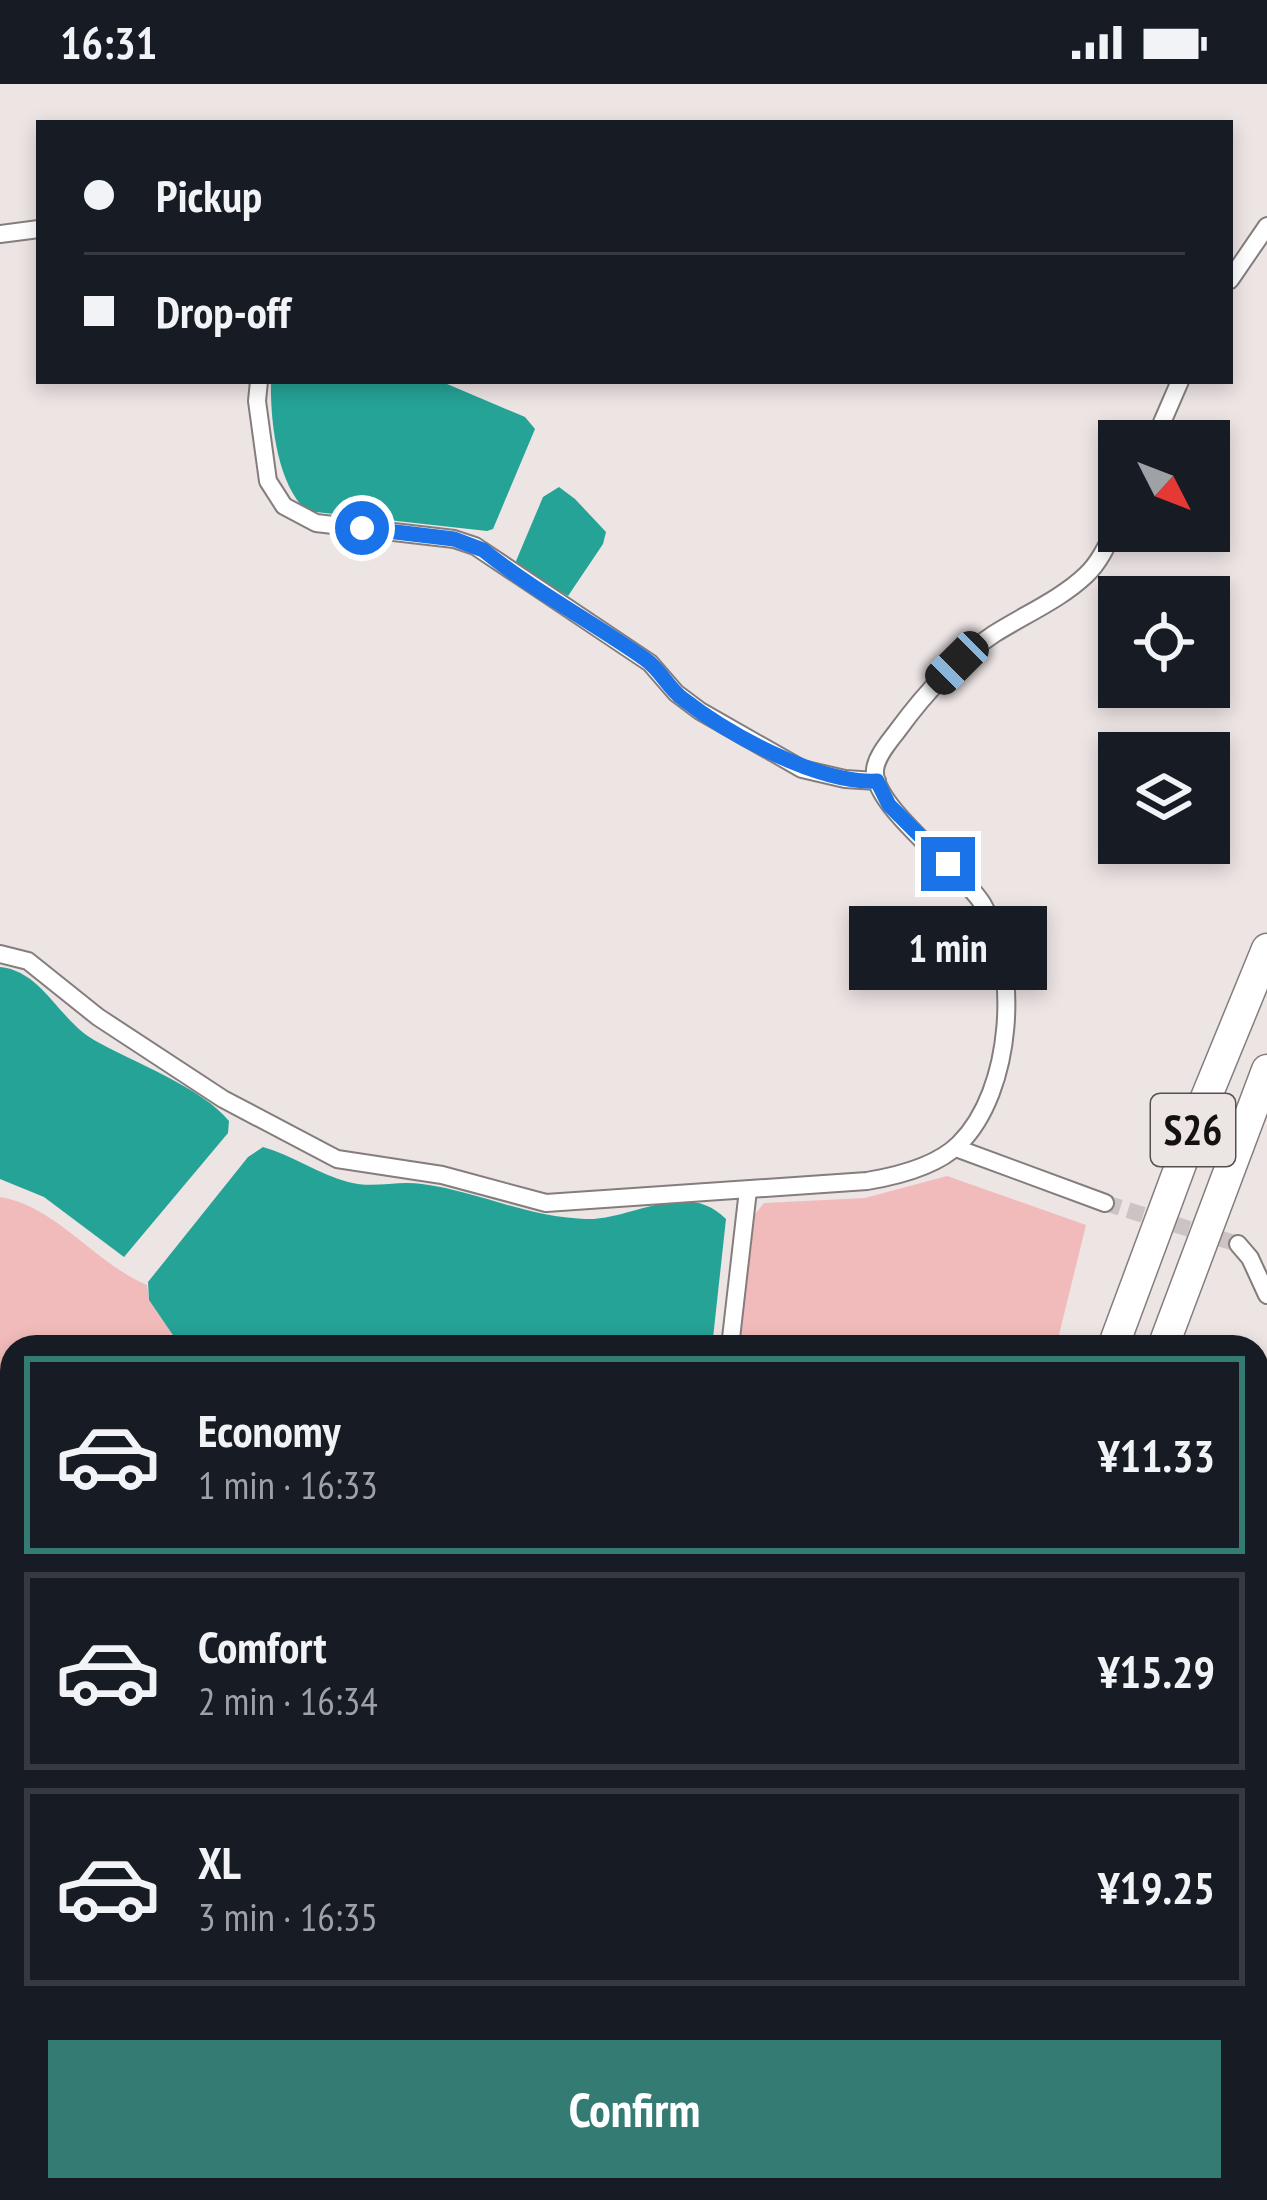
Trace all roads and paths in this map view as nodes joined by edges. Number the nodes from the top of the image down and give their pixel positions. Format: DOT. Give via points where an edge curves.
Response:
graph roads {
  1 [pos="1267,226"];
  2 [pos="36,229"];
  3 [pos="0,234"];
  4 [pos="1233,276"];
  5 [pos="260,384"];
  6 [pos="1179,384"];
  7 [pos="1163,420"];
  8 [pos="1100,552"];
  9 [pos="877,781"];
  10 [pos="1267,949"];
  11 [pos="0,955"];
  12 [pos="1267,1070"];
  13 [pos="956,1148"];
  14 [pos="748,1190"];
  15 [pos="1105,1203"];
  16 [pos="1238,1244"];
  17 [pos="1267,1295"];
  18 [pos="731,1335"];
  19 [pos="1117,1335"];
  20 [pos="1168,1335"];
  1 -- 4 [label="street"];
  2 -- 3 [label="street"];
  5 -- 9 [label="street" via="268,482 284,506 316,523 475,546 650,663 700,711 802,769"];
  6 -- 7 [label="street"];
  8 -- 9 [label="street" via="1085,576 972,650 934,685 888,744"];
  9 -- 13 [label="street" via="889,805 982,903 1001,962 1002,1054 987,1102"];
  10 -- 19 [label="highway, S26"];
  11 -- 14 [label="street" via="28,961 98,1018 224,1099 337,1159 546,1203"];
  12 -- 20 [label="highway, S26"];
  13 -- 14 [label="street" via="888,1178"];
  13 -- 15 [label="street"];
  14 -- 18 [label="street"];
  16 -- 17 [label="street"];
}
